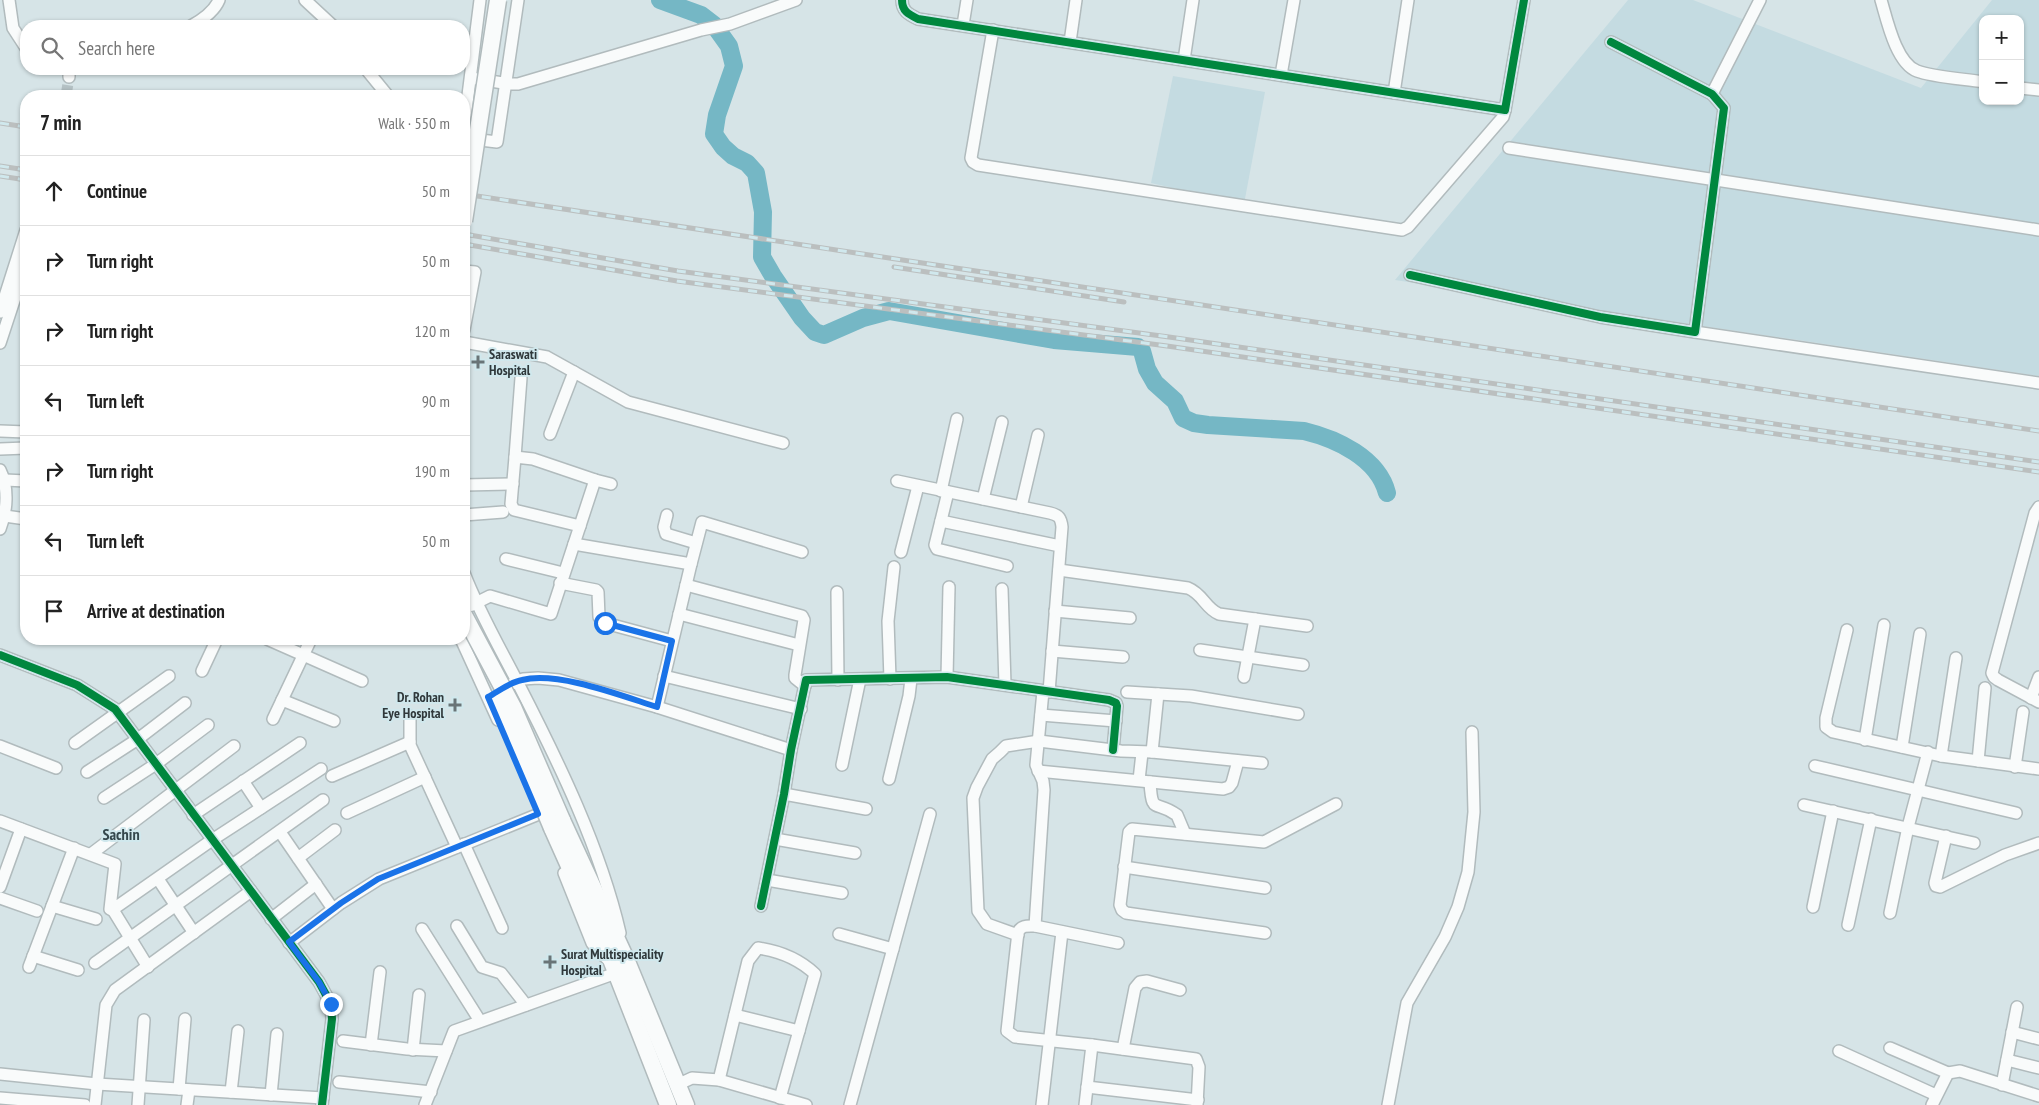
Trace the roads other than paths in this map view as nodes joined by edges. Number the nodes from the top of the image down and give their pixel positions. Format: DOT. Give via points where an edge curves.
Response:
graph roads {
  1 [pos="10,0"];
  2 [pos="218,0"];
  3 [pos="305,0"];
  4 [pos="480,0"];
  5 [pos="487,0"];
  6 [pos="498,0"];
  7 [pos="518,0"];
  8 [pos="796,0"];
  9 [pos="902,0"];
  10 [pos="967,0"];
  11 [pos="1076,0"];
  12 [pos="1193,0"];
  13 [pos="1294,0"];
  14 [pos="1408,0"];
  15 [pos="1524,0"];
  16 [pos="1760,0"];
  17 [pos="1881,0"];
  18 [pos="202,20"];
  19 [pos="327,20"];
  20 [pos="963,25"];
  21 [pos="993,30"];
  22 [pos="20,39"];
  23 [pos="1070,42"];
  24 [pos="1611,42"];
  25 [pos="1184,60"];
  26 [pos="371,75"];
  27 [pos="1281,75"];
  28 [pos="471,78"];
  29 [pos="1979,81"];
  30 [pos="506,84"];
  31 [pos="2024,88"];
  32 [pos="383,90"];
  33 [pos="469,90"];
  34 [pos="2039,90"];
  35 [pos="1394,93"];
  36 [pos="1712,94"];
  37 [pos="1505,110"];
  38 [pos="470,113"];
  39 [pos="470,139"];
  40 [pos="1509,148"];
  41 [pos="1714,181"];
  42 [pos="470,182"];
  43 [pos="2039,230"];
  44 [pos="20,249"];
  45 [pos="470,272"];
  46 [pos="1410,275"];
  47 [pos="20,282"];
  48 [pos="470,295"];
  49 [pos="0,312"];
  50 [pos="1695,332"];
  51 [pos="0,343"];
  52 [pos="470,343"];
  53 [pos="574,372"];
  54 [pos="521,378"];
  55 [pos="2039,383"];
  56 [pos="957,419"];
  57 [pos="1002,422"];
  58 [pos="0,431"];
  59 [pos="20,432"];
  60 [pos="550,434"];
  61 [pos="1038,435"];
  62 [pos="783,443"];
  63 [pos="20,448"];
  64 [pos="0,449"];
  65 [pos="515,458"];
  66 [pos="2,475"];
  67 [pos="20,480"];
  68 [pos="595,480"];
  69 [pos="897,481"];
  70 [pos="513,484"];
  71 [pos="611,484"];
  72 [pos="470,485"];
  73 [pos="918,486"];
  74 [pos="945,491"];
  75 [pos="983,499"];
  76 [pos="1021,507"];
  77 [pos="2039,507"];
  78 [pos="4,510"];
  79 [pos="503,512"];
  80 [pos="470,515"];
  81 [pos="667,515"];
  82 [pos="20,517"];
  83 [pos="941,521"];
  84 [pos="580,526"];
  85 [pos="0,529"];
  86 [pos="696,543"];
  87 [pos="574,544"];
  88 [pos="1060,546"];
  89 [pos="802,552"];
  90 [pos="901,552"];
  91 [pos="506,559"];
  92 [pos="691,564"];
  93 [pos="1008,566"];
  94 [pos="894,567"];
  95 [pos="1058,570"];
  96 [pos="562,578"];
  97 [pos="686,585"];
  98 [pos="470,587"];
  99 [pos="949,587"];
  100 [pos="1002,590"];
  101 [pos="837,592"];
  102 [pos="477,603"];
  103 [pos="470,606"];
  104 [pos="1055,611"];
  105 [pos="679,614"];
  106 [pos="1130,618"];
  107 [pos="1255,619"];
  108 [pos="470,625"];
  109 [pos="1884,625"];
  110 [pos="1306,626"];
  111 [pos="1848,630"];
  112 [pos="1920,634"];
  113 [pos="672,641"];
  114 [pos="214,645"];
  115 [pos="280,645"];
  116 [pos="308,645"];
  117 [pos="464,645"];
  118 [pos="470,645"];
  119 [pos="800,645"];
  120 [pos="1052,650"];
  121 [pos="1200,650"];
  122 [pos="0,655"];
  123 [pos="303,656"];
  124 [pos="1123,657"];
  125 [pos="1248,658"];
  126 [pos="1956,658"];
  127 [pos="1303,665"];
  128 [pos="202,671"];
  129 [pos="169,676"];
  130 [pos="664,676"];
  131 [pos="947,677"];
  132 [pos="1244,677"];
  133 [pos="2039,677"];
  134 [pos="890,679"];
  135 [pos="911,679"];
  136 [pos="838,680"];
  137 [pos="860,680"];
  138 [pos="362,681"];
  139 [pos="517,681"];
  140 [pos="1005,685"];
  141 [pos="805,686"];
  142 [pos="1985,688"];
  143 [pos="1046,691"];
  144 [pos="1127,692"];
  145 [pos="1158,694"];
  146 [pos="488,697"];
  147 [pos="282,700"];
  148 [pos="2035,700"];
  149 [pos="186,703"];
  150 [pos="657,707"];
  151 [pos="801,708"];
  152 [pos="119,712"];
  153 [pos="2023,712"];
  154 [pos="1298,714"];
  155 [pos="410,716"];
  156 [pos="1041,716"];
  157 [pos="273,719"];
  158 [pos="334,721"];
  159 [pos="1116,721"];
  160 [pos="208,726"];
  161 [pos="1472,732"];
  162 [pos="138,739"];
  163 [pos="1865,740"];
  164 [pos="1039,741"];
  165 [pos="410,742"];
  166 [pos="75,743"];
  167 [pos="300,743"];
  168 [pos="0,746"];
  169 [pos="234,746"];
  170 [pos="1902,747"];
  171 [pos="791,750"];
  172 [pos="1113,750"];
  173 [pos="1928,752"];
  174 [pos="1147,753"];
  175 [pos="1941,756"];
  176 [pos="1238,761"];
  177 [pos="1978,761"];
  178 [pos="1262,763"];
  179 [pos="156,764"];
  180 [pos="842,765"];
  181 [pos="1815,766"];
  182 [pos="2014,767"];
  183 [pos="56,768"];
  184 [pos="321,769"];
  185 [pos="2039,769"];
  186 [pos="1038,771"];
  187 [pos="87,772"];
  188 [pos="332,776"];
  189 [pos="425,777"];
  190 [pos="889,780"];
  191 [pos="244,781"];
  192 [pos="1144,781"];
  193 [pos="175,789"];
  194 [pos="1917,791"];
  195 [pos="784,794"];
  196 [pos="104,798"];
  197 [pos="323,800"];
  198 [pos="1336,804"];
  199 [pos="1804,805"];
  200 [pos="261,808"];
  201 [pos="866,809"];
  202 [pos="1833,811"];
  203 [pos="347,813"];
  204 [pos="2016,813"];
  205 [pos="193,814"];
  206 [pos="538,814"];
  207 [pos="930,814"];
  208 [pos="1871,819"];
  209 [pos="0,821"];
  210 [pos="557,824"];
  211 [pos="1908,827"];
  212 [pos="21,829"];
  213 [pos="335,830"];
  214 [pos="280,832"];
  215 [pos="1185,834"];
  216 [pos="1946,836"];
  217 [pos="775,839"];
  218 [pos="212,840"];
  219 [pos="1974,843"];
  220 [pos="2039,843"];
  221 [pos="460,846"];
  222 [pos="74,848"];
  223 [pos="855,853"];
  224 [pos="91,854"];
  225 [pos="298,858"];
  226 [pos="231,866"];
  227 [pos="1124,866"];
  228 [pos="158,879"];
  229 [pos="767,880"];
  230 [pos="316,884"];
  231 [pos="0,887"];
  232 [pos="1265,888"];
  233 [pos="251,891"];
  234 [pos="842,893"];
  235 [pos="0,898"];
  236 [pos="176,905"];
  237 [pos="52,906"];
  238 [pos="761,906"];
  239 [pos="1813,907"];
  240 [pos="333,909"];
  241 [pos="113,910"];
  242 [pos="36,912"];
  243 [pos="1890,913"];
  244 [pos="96,919"];
  245 [pos="272,919"];
  246 [pos="1848,925"];
  247 [pos="456,926"];
  248 [pos="1035,926"];
  249 [pos="502,928"];
  250 [pos="422,929"];
  251 [pos="1062,932"];
  252 [pos="194,933"];
  253 [pos="1265,933"];
  254 [pos="840,934"];
  255 [pos="1018,935"];
  256 [pos="131,938"];
  257 [pos="289,942"];
  258 [pos="1118,943"];
  259 [pos="893,949"];
  260 [pos="34,956"];
  261 [pos="95,963"];
  262 [pos="148,966"];
  263 [pos="620,966"];
  264 [pos="29,967"];
  265 [pos="78,970"];
  266 [pos="380,972"];
  267 [pos="1180,990"];
  268 [pos="419,995"];
  269 [pos="526,1005"];
  270 [pos="2017,1007"];
  271 [pos="735,1015"];
  272 [pos="144,1020"];
  273 [pos="186,1020"];
  274 [pos="480,1021"];
  275 [pos="238,1031"];
  276 [pos="799,1031"];
  277 [pos="2012,1032"];
  278 [pos="277,1034"];
  279 [pos="2039,1039"];
  280 [pos="1049,1040"];
  281 [pos="343,1041"];
  282 [pos="1092,1044"];
  283 [pos="371,1045"];
  284 [pos="1890,1048"];
  285 [pos="1123,1049"];
  286 [pos="412,1050"];
  287 [pos="446,1051"];
  288 [pos="1839,1052"];
  289 [pos="2007,1060"];
  290 [pos="2039,1068"];
  291 [pos="1948,1073"];
  292 [pos="0,1074"];
  293 [pos="719,1080"];
  294 [pos="339,1082"];
  295 [pos="97,1084"];
  296 [pos="677,1085"];
  297 [pos="2002,1085"];
  298 [pos="140,1087"];
  299 [pos="1087,1087"];
  300 [pos="184,1089"];
  301 [pos="23,1091"];
  302 [pos="231,1092"];
  303 [pos="430,1092"];
  304 [pos="271,1095"];
  305 [pos="2039,1096"];
  306 [pos="0,1098"];
  307 [pos="780,1098"];
  308 [pos="251,1099"];
  309 [pos="1934,1100"];
  310 [pos="322,1101"];
  311 [pos="1197,1102"];
  312 [pos="85,1105"];
  313 [pos="95,1105"];
  314 [pos="138,1105"];
  315 [pos="187,1105"];
  316 [pos="425,1105"];
  317 [pos="668,1105"];
  318 [pos="686,1105"];
  319 [pos="806,1105"];
  320 [pos="850,1105"];
  321 [pos="1042,1105"];
  322 [pos="1085,1105"];
  323 [pos="1388,1105"];
  1 -- 22 [label="street" via="13,28"];
  2 -- 18 [label="street" via="216,8"];
  3 -- 19 [label="street"];
  4 -- 28 [label="street"];
  5 -- 38 [label="main road"];
  6 -- 42 [label="main road, bridge"];
  7 -- 30 [label="street"];
  8 -- 30 [label="street" via="730,24 518,84"];
  9 -- 20 [label="street" via="902,8 912,16"];
  10 -- 20 [label="street"];
  11 -- 23 [label="street"];
  12 -- 25 [label="street"];
  13 -- 27 [label="street"];
  14 -- 35 [label="street"];
  15 -- 37 [label="street"];
  16 -- 36 [label="street"];
  17 -- 29 [label="street" via="1902,58 1916,70"];
  20 -- 21 [label="street"];
  21 -- 23 [label="street"];
  21 -- 37 [label="street" via="971,158 978,165 1402,230 1503,117"];
  23 -- 25 [label="street"];
  24 -- 36 [label="street"];
  25 -- 27 [label="street"];
  26 -- 32 [label="street"];
  27 -- 35 [label="street"];
  28 -- 30 [label="street"];
  28 -- 33 [label="street"];
  30 -- 39 [label="street" via="497,142"];
  31 -- 34 [label="street"];
  35 -- 37 [label="street"];
  36 -- 41 [label="street" via="1724,108"];
  40 -- 41 [label="street"];
  41 -- 43 [label="street"];
  41 -- 50 [label="street"];
  44 -- 49 [label="street"];
  45 -- 48 [label="street" via="474,272"];
  46 -- 50 [label="street" via="1600,317"];
  47 -- 51 [label="street"];
  50 -- 55 [label="street"];
  52 -- 53 [label="street" via="539,355"];
  53 -- 60 [label="street"];
  53 -- 62 [label="street" via="628,402"];
  54 -- 65 [label="street"];
  56 -- 74 [label="street"];
  57 -- 75 [label="street"];
  58 -- 59 [label="street"];
  61 -- 76 [label="street"];
  63 -- 64 [label="street"];
  65 -- 68 [label="street" via="533,459"];
  65 -- 70 [label="street"];
  66 -- 67 [label="street"];
  66 -- 78 [label="street"];
  68 -- 71 [label="street"];
  68 -- 84 [label="street"];
  69 -- 73 [label="street"];
  70 -- 72 [label="street"];
  70 -- 84 [label="street" via="511,504 518,513"];
  73 -- 74 [label="street"];
  73 -- 90 [label="street"];
  74 -- 75 [label="street"];
  74 -- 83 [label="street"];
  75 -- 76 [label="street"];
  76 -- 88 [label="street" via="1057,515 1062,527"];
  77 -- 148 [label="street" via="1992,673 1998,680"];
  78 -- 82 [label="street"];
  78 -- 85 [label="street"];
  79 -- 80 [label="street"];
  81 -- 86 [label="street" via="666,534"];
  83 -- 88 [label="street"];
  83 -- 93 [label="street" via="935,545 937,549"];
  84 -- 87 [label="street"];
  86 -- 89 [label="street" via="702,522"];
  86 -- 92 [label="street"];
  87 -- 92 [label="street"];
  87 -- 96 [label="street"];
  88 -- 95 [label="street"];
  91 -- 96 [label="street"];
  92 -- 97 [label="street"];
  94 -- 134 [label="street" via="888,621"];
  95 -- 104 [label="street"];
  95 -- 107 [label="street" via="1188,588 1202,596 1208,607 1219,614"];
  96 -- 102 [label="street" via="551,614 490,596"];
  96 -- 113 [label="street" via="598,592 599,617 605,623"];
  97 -- 105 [label="street"];
  97 -- 119 [label="street" via="802,616"];
  98 -- 102 [label="street"];
  99 -- 131 [label="street"];
  100 -- 140 [label="street"];
  101 -- 136 [label="street"];
  102 -- 103 [label="street"];
  102 -- 139 [label="street"];
  104 -- 106 [label="street"];
  104 -- 120 [label="street"];
  105 -- 113 [label="street"];
  105 -- 119 [label="street"];
  107 -- 110 [label="street"];
  107 -- 125 [label="street"];
  108 -- 210 [label="main road, bridge" via="513,706"];
  109 -- 163 [label="street"];
  111 -- 163 [label="street" via="1826,727"];
  112 -- 170 [label="street"];
  113 -- 130 [label="street"];
  114 -- 128 [label="street"];
  115 -- 123 [label="street"];
  116 -- 123 [label="street"];
  117 -- 146 [label="street"];
  118 -- 210 [label="main road, bridge"];
  119 -- 141 [label="street" via="795,678"];
  120 -- 124 [label="street"];
  120 -- 143 [label="street"];
  121 -- 125 [label="street"];
  122 -- 152 [label="street" via="82,687"];
  123 -- 138 [label="street"];
  123 -- 147 [label="street"];
  125 -- 127 [label="street"];
  125 -- 132 [label="street"];
  126 -- 175 [label="street"];
  129 -- 152 [label="street"];
  130 -- 150 [label="street"];
  130 -- 151 [label="street"];
  131 -- 135 [label="street"];
  131 -- 140 [label="street"];
  133 -- 148 [label="street"];
  134 -- 135 [label="street"];
  134 -- 137 [label="street"];
  135 -- 190 [label="street"];
  136 -- 137 [label="street"];
  136 -- 141 [label="street" via="806,680"];
  137 -- 180 [label="street"];
  139 -- 146 [label="street"];
  139 -- 150 [label="street" via="559,680"];
  139 -- 263 [label="street" via="546,738 601,867 615,912"];
  140 -- 143 [label="street"];
  141 -- 151 [label="street"];
  142 -- 177 [label="street"];
  143 -- 156 [label="street"];
  143 -- 159 [label="street" via="1116,702"];
  144 -- 145 [label="street"];
  145 -- 154 [label="street" via="1192,696"];
  145 -- 174 [label="street"];
  146 -- 206 [label="street"];
  147 -- 157 [label="street"];
  147 -- 158 [label="street"];
  149 -- 162 [label="street"];
  150 -- 171 [label="street"];
  151 -- 171 [label="street"];
  152 -- 162 [label="street"];
  152 -- 166 [label="street"];
  153 -- 182 [label="street"];
  155 -- 165 [label="street"];
  156 -- 159 [label="street"];
  156 -- 164 [label="street"];
  159 -- 172 [label="street"];
  160 -- 179 [label="street"];
  161 -- 323 [label="street" via="1474,812 1468,872 1445,937 1407,1004"];
  162 -- 179 [label="street"];
  162 -- 187 [label="street"];
  163 -- 170 [label="street"];
  164 -- 172 [label="street"];
  164 -- 186 [label="street"];
  164 -- 255 [label="street" via="1006,746 992,760 973,798 978,911 987,924"];
  165 -- 188 [label="street"];
  165 -- 189 [label="street"];
  167 -- 191 [label="street"];
  168 -- 183 [label="street"];
  169 -- 193 [label="street"];
  170 -- 173 [label="street"];
  171 -- 195 [label="street"];
  172 -- 174 [label="street"];
  173 -- 175 [label="street"];
  173 -- 194 [label="street"];
  174 -- 176 [label="street"];
  174 -- 192 [label="street"];
  175 -- 177 [label="street"];
  176 -- 178 [label="street"];
  176 -- 192 [label="street" via="1229,787"];
  177 -- 182 [label="street"];
  179 -- 193 [label="street"];
  179 -- 196 [label="street"];
  181 -- 194 [label="street"];
  182 -- 185 [label="street"];
  184 -- 200 [label="street"];
  186 -- 192 [label="street"];
  186 -- 248 [label="street" via="1044,790"];
  189 -- 203 [label="street"];
  189 -- 221 [label="street"];
  191 -- 200 [label="street"];
  191 -- 205 [label="street"];
  192 -- 215 [label="street" via="1151,801 1155,806 1177,815"];
  193 -- 205 [label="street"];
  193 -- 224 [label="street"];
  194 -- 204 [label="street"];
  194 -- 211 [label="street"];
  195 -- 201 [label="street"];
  195 -- 217 [label="street"];
  197 -- 214 [label="street"];
  198 -- 215 [label="street" via="1264,842"];
  199 -- 202 [label="street"];
  200 -- 218 [label="street"];
  202 -- 208 [label="street"];
  202 -- 239 [label="street"];
  205 -- 218 [label="street"];
  206 -- 221 [label="street"];
  206 -- 263 [label="street" via="592,943"];
  207 -- 259 [label="street"];
  208 -- 211 [label="street"];
  208 -- 246 [label="street"];
  209 -- 212 [label="street"];
  210 -- 263 [label="main road"];
  211 -- 216 [label="street"];
  211 -- 243 [label="street"];
  212 -- 222 [label="street"];
  212 -- 231 [label="street"];
  213 -- 225 [label="street"];
  214 -- 225 [label="street"];
  214 -- 226 [label="street"];
  215 -- 227 [label="street" via="1132,829 1127,837"];
  216 -- 219 [label="street"];
  216 -- 220 [label="street" via="1935,882 1940,887 2005,855"];
  217 -- 223 [label="street"];
  217 -- 229 [label="street"];
  218 -- 226 [label="street"];
  218 -- 228 [label="street"];
  221 -- 240 [label="street" via="378,879"];
  221 -- 249 [label="street"];
  222 -- 224 [label="street"];
  222 -- 237 [label="street"];
  224 -- 241 [label="street" via="115,864 110,909"];
  225 -- 230 [label="street"];
  226 -- 233 [label="street"];
  226 -- 236 [label="street"];
  227 -- 232 [label="street"];
  227 -- 253 [label="street" via="1120,905 1126,913"];
  228 -- 236 [label="street"];
  228 -- 241 [label="street"];
  229 -- 234 [label="street"];
  229 -- 238 [label="street"];
  230 -- 240 [label="street"];
  230 -- 245 [label="street"];
  233 -- 245 [label="street"];
  233 -- 252 [label="street"];
  235 -- 242 [label="street"];
  236 -- 252 [label="street"];
  236 -- 256 [label="street"];
  237 -- 244 [label="street"];
  237 -- 260 [label="street"];
  240 -- 257 [label="street"];
  241 -- 256 [label="street"];
  245 -- 257 [label="street"];
  247 -- 269 [label="street" via="482,967 501,973"];
  248 -- 251 [label="street"];
  248 -- 255 [label="street" via="1020,928"];
  250 -- 274 [label="street"];
  251 -- 258 [label="street"];
  251 -- 280 [label="street"];
  252 -- 262 [label="street"];
  254 -- 259 [label="street"];
  255 -- 280 [label="street" via="1007,1031 1016,1037"];
  256 -- 261 [label="street"];
  256 -- 262 [label="street"];
  257 -- 310 [label="street" via="331,1004"];
  259 -- 320 [label="street"];
  260 -- 264 [label="street"];
  260 -- 265 [label="street"];
  262 -- 295 [label="street" via="115,990 106,1005"];
  263 -- 269 [label="street"];
  263 -- 296 [label="main road"];
  263 -- 317 [label="main road"];
  266 -- 283 [label="street"];
  267 -- 285 [label="street" via="1140,982 1135,988"];
  268 -- 286 [label="street"];
  269 -- 274 [label="street"];
  270 -- 277 [label="street"];
  271 -- 276 [label="street"];
  271 -- 276 [label="street" via="748,962 758,948 774,950 805,964 815,974"];
  271 -- 293 [label="street"];
  272 -- 298 [label="street"];
  273 -- 300 [label="street"];
  274 -- 287 [label="street" via="454,1031"];
  275 -- 302 [label="street"];
  276 -- 307 [label="street"];
  277 -- 279 [label="street"];
  277 -- 289 [label="street"];
  278 -- 304 [label="street"];
  280 -- 282 [label="street"];
  280 -- 321 [label="street"];
  281 -- 283 [label="street"];
  282 -- 285 [label="street"];
  282 -- 299 [label="street"];
  283 -- 286 [label="street"];
  284 -- 291 [label="street"];
  285 -- 311 [label="street" via="1196,1059 1199,1067"];
  286 -- 287 [label="street"];
  287 -- 303 [label="street"];
  288 -- 309 [label="street"];
  289 -- 290 [label="street"];
  289 -- 297 [label="street"];
  291 -- 297 [label="street" via="1960,1072"];
  291 -- 309 [label="street"];
  292 -- 301 [label="street"];
  293 -- 296 [label="street" via="692,1078"];
  293 -- 307 [label="street"];
  294 -- 303 [label="street"];
  295 -- 298 [label="street"];
  295 -- 301 [label="street"];
  295 -- 313 [label="street"];
  296 -- 318 [label="main road"];
  297 -- 305 [label="street"];
  298 -- 300 [label="street"];
  298 -- 314 [label="street"];
  299 -- 311 [label="street"];
  299 -- 322 [label="street"];
  300 -- 302 [label="street"];
  300 -- 315 [label="street"];
  301 -- 306 [label="street"];
  301 -- 312 [label="street"];
  302 -- 308 [label="street"];
  303 -- 316 [label="street"];
  304 -- 308 [label="street"];
  304 -- 310 [label="street"];
  307 -- 319 [label="street"];
}
